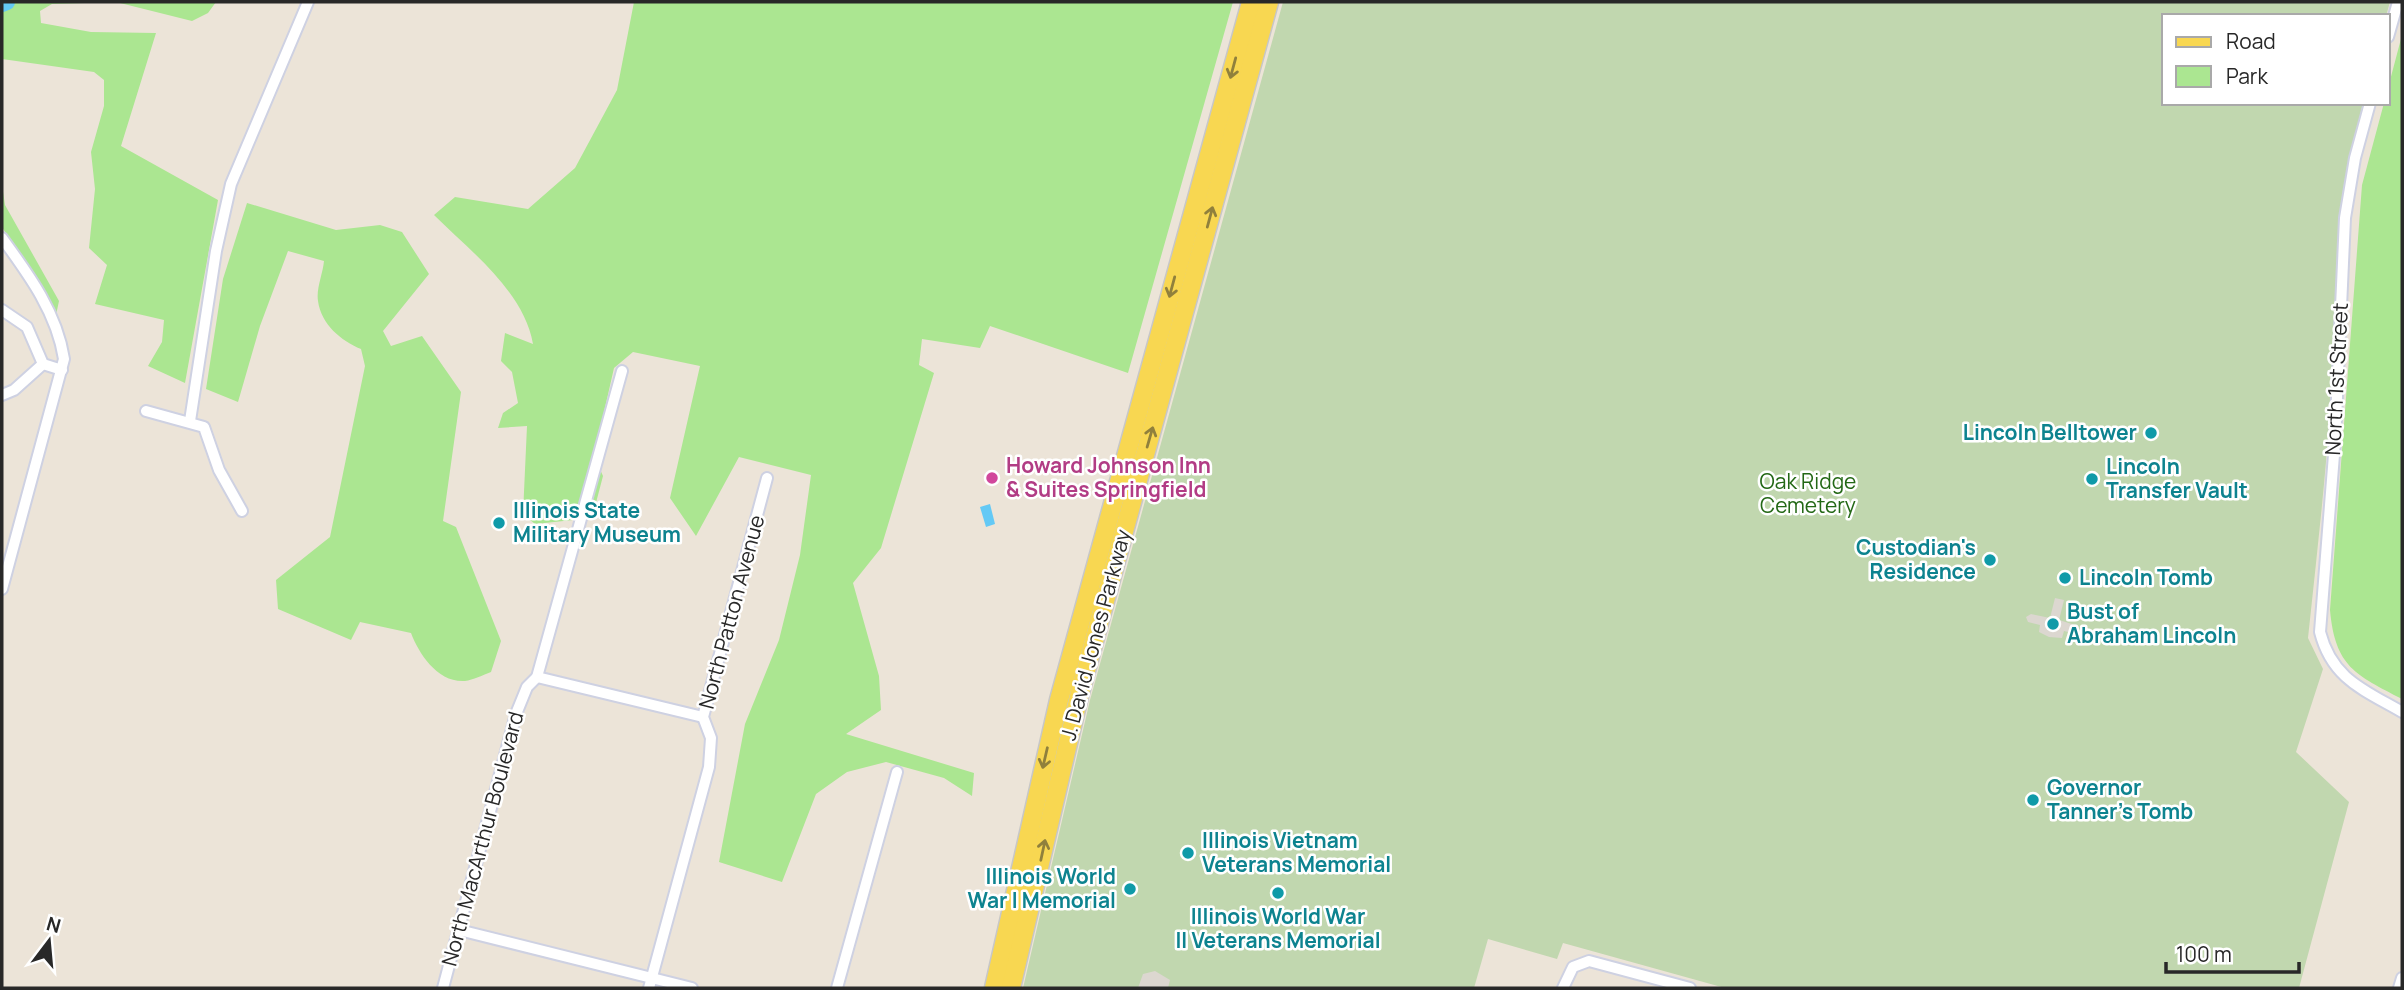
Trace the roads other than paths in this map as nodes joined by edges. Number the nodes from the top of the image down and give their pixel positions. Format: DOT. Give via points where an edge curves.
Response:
graph roads {
  1 [pos="308,2"];
  2 [pos="1251,2"];
  3 [pos="1269,2"];
  4 [pos="2398,2"];
  5 [pos="2390,30"];
  6 [pos="2369,105"];
  7 [pos="2,238"];
  8 [pos="2,310"];
  9 [pos="43,364"];
  10 [pos="62,370"];
  11 [pos="622,371"];
  12 [pos="2,395"];
  13 [pos="146,411"];
  14 [pos="190,421"];
  15 [pos="767,478"];
  16 [pos="242,511"];
  17 [pos="2,589"];
  18 [pos="537,677"];
  19 [pos="2402,712"];
  20 [pos="703,717"];
  21 [pos="897,772"];
  22 [pos="459,930"];
  23 [pos="2402,978"];
  24 [pos="651,983"];
  25 [pos="443,988"];
  26 [pos="692,988"];
  27 [pos="836,988"];
  28 [pos="994,988"];
  29 [pos="1011,988"];
  30 [pos="1563,988"];
  31 [pos="1690,988"];
  32 [pos="2399,988"];
  1 -- 14 [label="street" via="231,184"];
  2 -- 28 [label="main road, J. David Jones Parkway, one-way" via="1059,699"];
  29 -- 3 [label="main road, J. David Jones Parkway, one-way" via="1079,696"];
  4 -- 5 [label="street"];
  6 -- 19 [label="street, North 1st Street" via="2345,218 2335,442 2320,620 2327,656 2352,683"];
  7 -- 10 [label="street" via="56,324"];
  8 -- 9 [label="street" via="27,327"];
  9 -- 10 [label="street"];
  9 -- 12 [label="street"];
  10 -- 17 [label="street"];
  11 -- 18 [label="street, North MacArthur Boulevard"];
  13 -- 14 [label="street"];
  14 -- 16 [label="street" via="208,433 219,470"];
  15 -- 20 [label="street, North Patton Avenue"];
  18 -- 20 [label="street"];
  18 -- 22 [label="street, North MacArthur Boulevard" via="527,687 516,714"];
  20 -- 24 [label="street, North Patton Avenue" via="711,738 709,767"];
  21 -- 27 [label="street"];
  22 -- 24 [label="street"];
  22 -- 25 [label="street, North MacArthur Boulevard"];
  23 -- 32 [label="street"];
  24 -- 26 [label="street"];
  30 -- 31 [label="street" via="1579,963 1600,964"];
}
